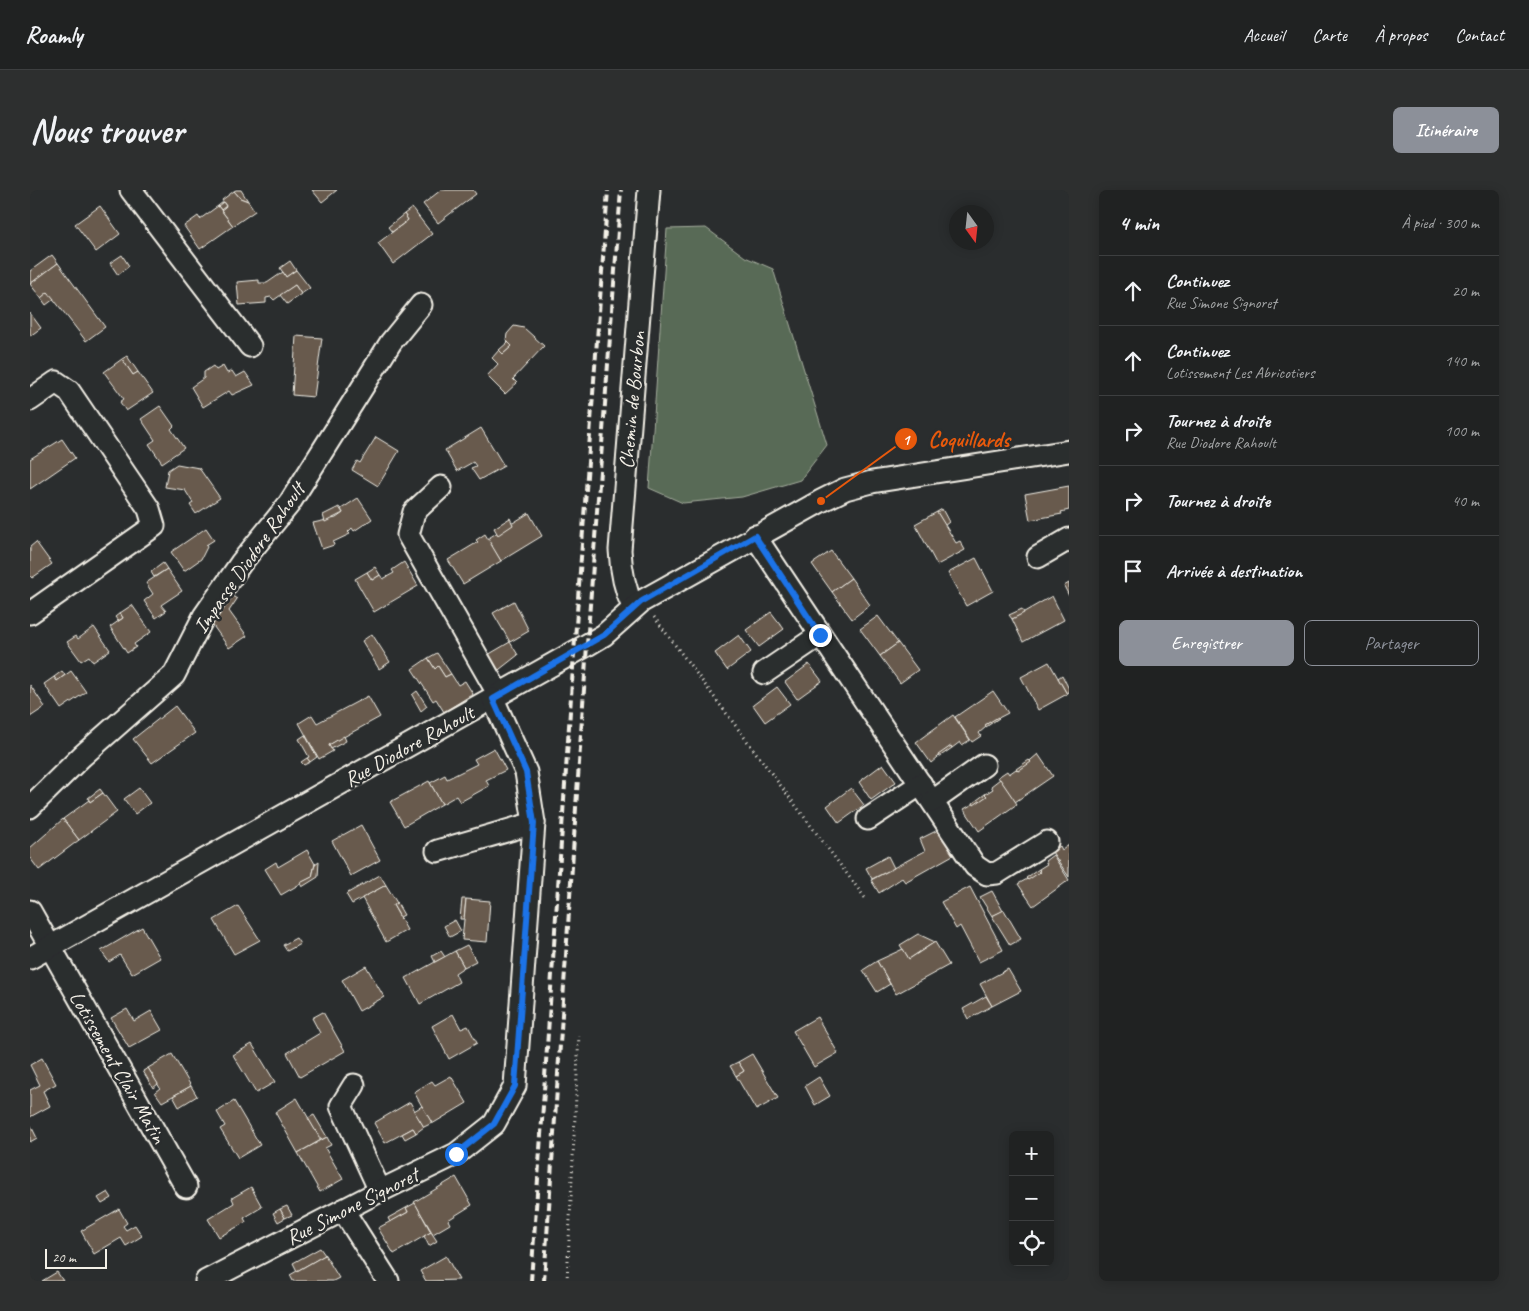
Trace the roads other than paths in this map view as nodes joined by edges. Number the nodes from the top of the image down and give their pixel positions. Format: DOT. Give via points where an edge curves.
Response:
graph roads {
  1 [pos="131,190"];
  2 [pos="649,190"];
  3 [pos="421,305"];
  4 [pos="250,346"];
  5 [pos="30,400"];
  6 [pos="1069,451"];
  7 [pos="441,487"];
  8 [pos="755,536"];
  9 [pos="1069,539"];
  10 [pos="1038,557"];
  11 [pos="637,604"];
  12 [pos="30,613"];
  13 [pos="820,635"];
  14 [pos="764,674"];
  15 [pos="496,697"];
  16 [pos="984,765"];
  17 [pos="920,784"];
  18 [pos="933,801"];
  19 [pos="30,807"];
  20 [pos="868,818"];
  21 [pos="534,823"];
  22 [pos="1047,842"];
  23 [pos="437,852"];
  24 [pos="30,911"];
  25 [pos="49,947"];
  26 [pos="30,958"];
  27 [pos="354,1085"];
  28 [pos="186,1186"];
  29 [pos="380,1191"];
  30 [pos="343,1210"];
  31 [pos="206,1281"];
  32 [pos="388,1281"];
  1 -- 4 [label="street"];
  2 -- 11 [label="street, Chemin de Bourbon" via="620,550 626,592"];
  3 -- 19 [label="street, Impasse Diodore Rahoult" via="391,342 289,504 241,563 204,616 174,675"];
  5 -- 12 [label="street" via="56,382 69,391 149,509 154,526"];
  6 -- 8 [label="street, Rue Diodore Rahoult" via="845,489"];
  7 -- 15 [label="street" via="414,512 408,535"];
  8 -- 11 [label="street, Rue Diodore Rahoult"];
  8 -- 13 [label="street"];
  9 -- 10 [label="street"];
  11 -- 15 [label="street, Rue Diodore Rahoult" via="604,635"];
  13 -- 14 [label="street"];
  13 -- 17 [label="street"];
  15 -- 21 [label="street" via="526,772"];
  15 -- 25 [label="street, Rue Diodore Rahoult"];
  16 -- 18 [label="street"];
  17 -- 18 [label="street"];
  17 -- 20 [label="street"];
  18 -- 22 [label="street" via="975,866 987,874 997,873"];
  21 -- 23 [label="street"];
  21 -- 29 [label="street, Rue Simone Signoret" via="515,1086 494,1124 456,1154"];
  24 -- 25 [label="street"];
  25 -- 26 [label="street, Rue Diodore Rahoult"];
  25 -- 28 [label="street, Lotissement Clair Matin"];
  27 -- 29 [label="street" via="341,1106"];
  29 -- 30 [label="street, Rue Simone Signoret"];
  30 -- 31 [label="street, Rue Simone Signoret"];
  30 -- 32 [label="street"];
}
